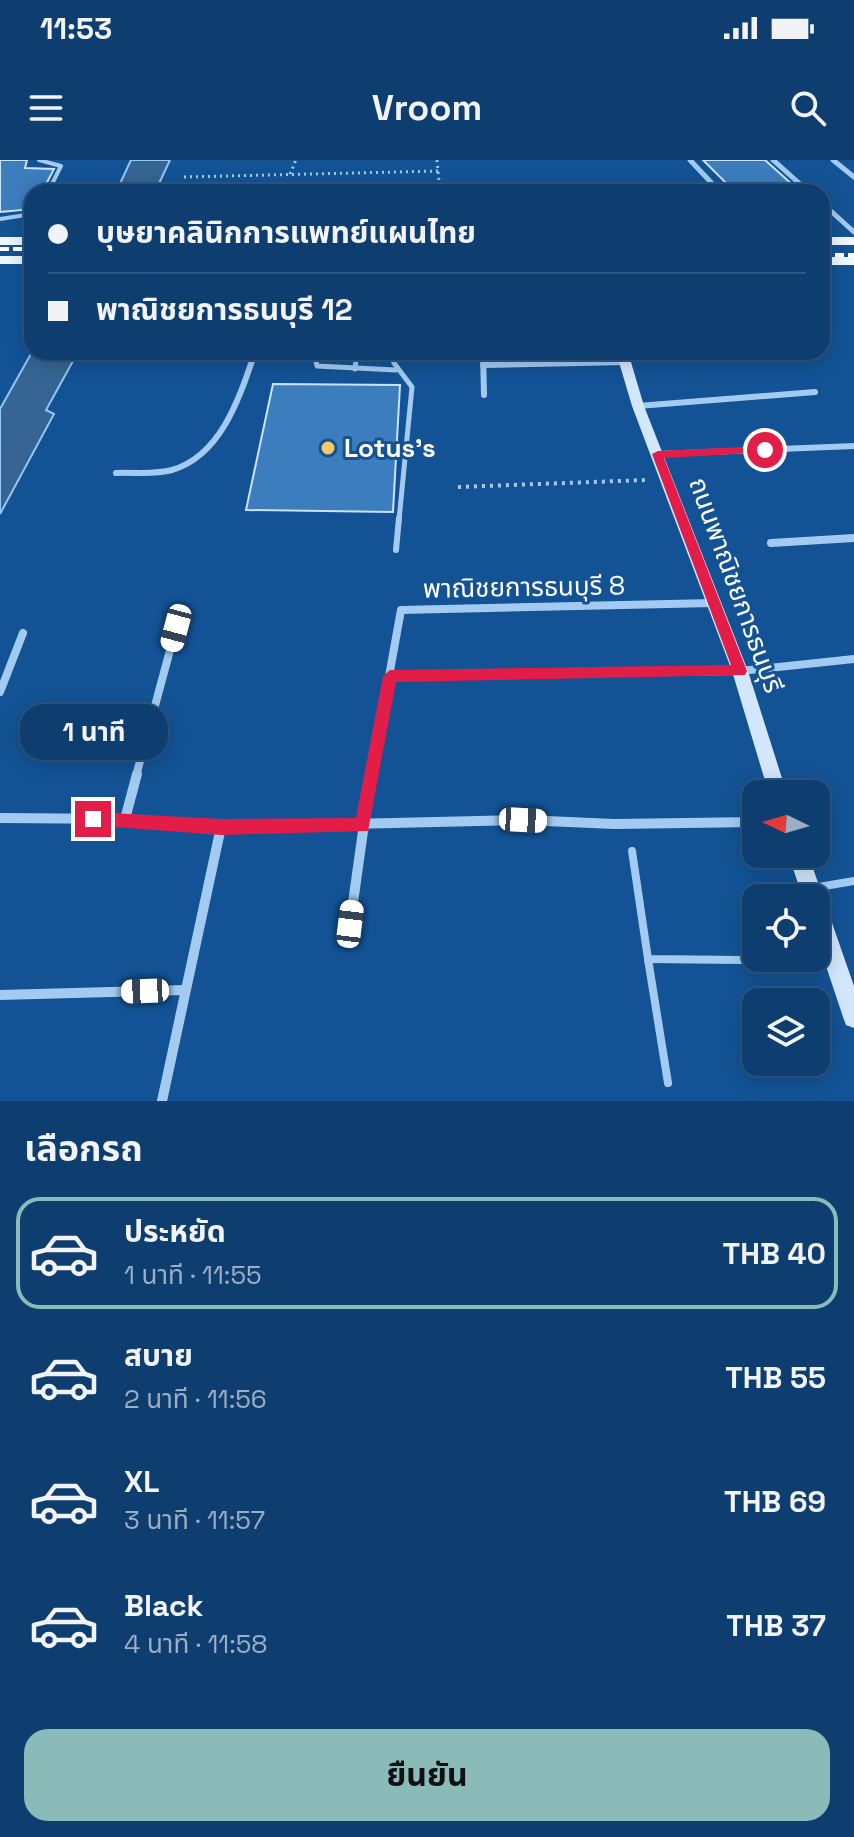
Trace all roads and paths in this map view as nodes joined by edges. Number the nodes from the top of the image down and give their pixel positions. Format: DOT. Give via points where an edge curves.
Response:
graph roads {
  1 [pos="39,160"];
  2 [pos="296,160"];
  3 [pos="437,160"];
  4 [pos="690,160"];
  5 [pos="773,160"];
  6 [pos="833,160"];
  7 [pos="438,171"];
  8 [pos="290,174"];
  9 [pos="184,177"];
  10 [pos="854,177"];
  11 [pos="52,184"];
  12 [pos="439,184"];
  13 [pos="712,184"];
  14 [pos="801,184"];
  15 [pos="830,210"];
  16 [pos="24,215"];
  17 [pos="0,219"];
  18 [pos="854,232"];
  19 [pos="0,241"];
  20 [pos="24,241"];
  21 [pos="830,241"];
  22 [pos="854,241"];
  23 [pos="0,260"];
  24 [pos="24,260"];
  25 [pos="830,261"];
  26 [pos="854,261"];
  27 [pos="252,360"];
  28 [pos="316,360"];
  29 [pos="356,360"];
  30 [pos="393,360"];
  31 [pos="483,360"];
  32 [pos="571,360"];
  33 [pos="625,360"];
  34 [pos="483,365"];
  35 [pos="355,369"];
  36 [pos="396,370"];
  37 [pos="815,392"];
  38 [pos="484,395"];
  39 [pos="638,406"];
  40 [pos="854,446"];
  41 [pos="658,454"];
  42 [pos="116,473"];
  43 [pos="667,479"];
  44 [pos="458,487"];
  45 [pos="854,538"];
  46 [pos="771,543"];
  47 [pos="396,550"];
  48 [pos="715,603"];
  49 [pos="176,628"];
  50 [pos="23,633"];
  51 [pos="854,659"];
  52 [pos="740,671"];
  53 [pos="390,676"];
  54 [pos="0,692"];
  55 [pos="774,780"];
  56 [pos="0,818"];
  57 [pos="125,819"];
  58 [pos="742,822"];
  59 [pos="362,826"];
  60 [pos="221,827"];
  61 [pos="632,851"];
  62 [pos="854,881"];
  63 [pos="830,890"];
  64 [pos="350,924"];
  65 [pos="830,946"];
  66 [pos="648,959"];
  67 [pos="835,961"];
  68 [pos="185,990"];
  69 [pos="0,995"];
  70 [pos="854,1017"];
  71 [pos="668,1083"];
  72 [pos="162,1101"];
  1 -- 11 [label="lane" via="61,166"];
  2 -- 8 [label="path"];
  3 -- 7 [label="path"];
  4 -- 13 [label="street"];
  5 -- 14 [label="street"];
  6 -- 10 [label="street"];
  7 -- 8 [label="path"];
  7 -- 12 [label="path"];
  8 -- 9 [label="path"];
  15 -- 18 [label="street"];
  16 -- 17 [label="lane"];
  19 -- 20 [label="main road"];
  21 -- 22 [label="main road"];
  23 -- 24 [label="main road"];
  25 -- 26 [label="main road"];
  27 -- 42 [label="street" via="230,422 187,465"];
  28 -- 35 [label="lane" via="317,366"];
  29 -- 35 [label="lane"];
  30 -- 36 [label="lane"];
  31 -- 34 [label="street"];
  32 -- 34 [label="street"];
  33 -- 39 [label="main road, ถนนพาณิชยการธนบุรี"];
  34 -- 38 [label="street"];
  35 -- 36 [label="lane"];
  36 -- 47 [label="lane" via="412,387"];
  37 -- 39 [label="street"];
  39 -- 41 [label="main road, ถนนพาณิชยการธนบุรี"];
  40 -- 41 [label="street"];
  41 -- 43 [label="main road, ถนนพาณิชยการธนบุรี"];
  43 -- 44 [label="path"];
  43 -- 48 [label="main road, ถนนพาณิชยการธนบุรี"];
  45 -- 46 [label="street"];
  48 -- 52 [label="main road, ถนนพาณิชยการธนบุรี"];
  48 -- 53 [label="street, พาณิชยการธนบุรี 8" via="401,610"];
  49 -- 57 [label="street"];
  50 -- 54 [label="street"];
  51 -- 52 [label="street"];
  52 -- 53 [label="street"];
  52 -- 55 [label="main road, ถนนพาณิชยการธนบุรี"];
  53 -- 59 [label="street"];
  56 -- 57 [label="street"];
  57 -- 60 [label="street"];
  58 -- 59 [label="street" via="523,820"];
  59 -- 60 [label="street"];
  59 -- 64 [label="street"];
  60 -- 68 [label="street"];
  61 -- 66 [label="lane"];
  62 -- 63 [label="lane"];
  65 -- 67 [label="main road"];
  66 -- 67 [label="lane"];
  66 -- 71 [label="lane"];
  67 -- 70 [label="main road"];
  68 -- 69 [label="street"];
  68 -- 72 [label="street"];
}
